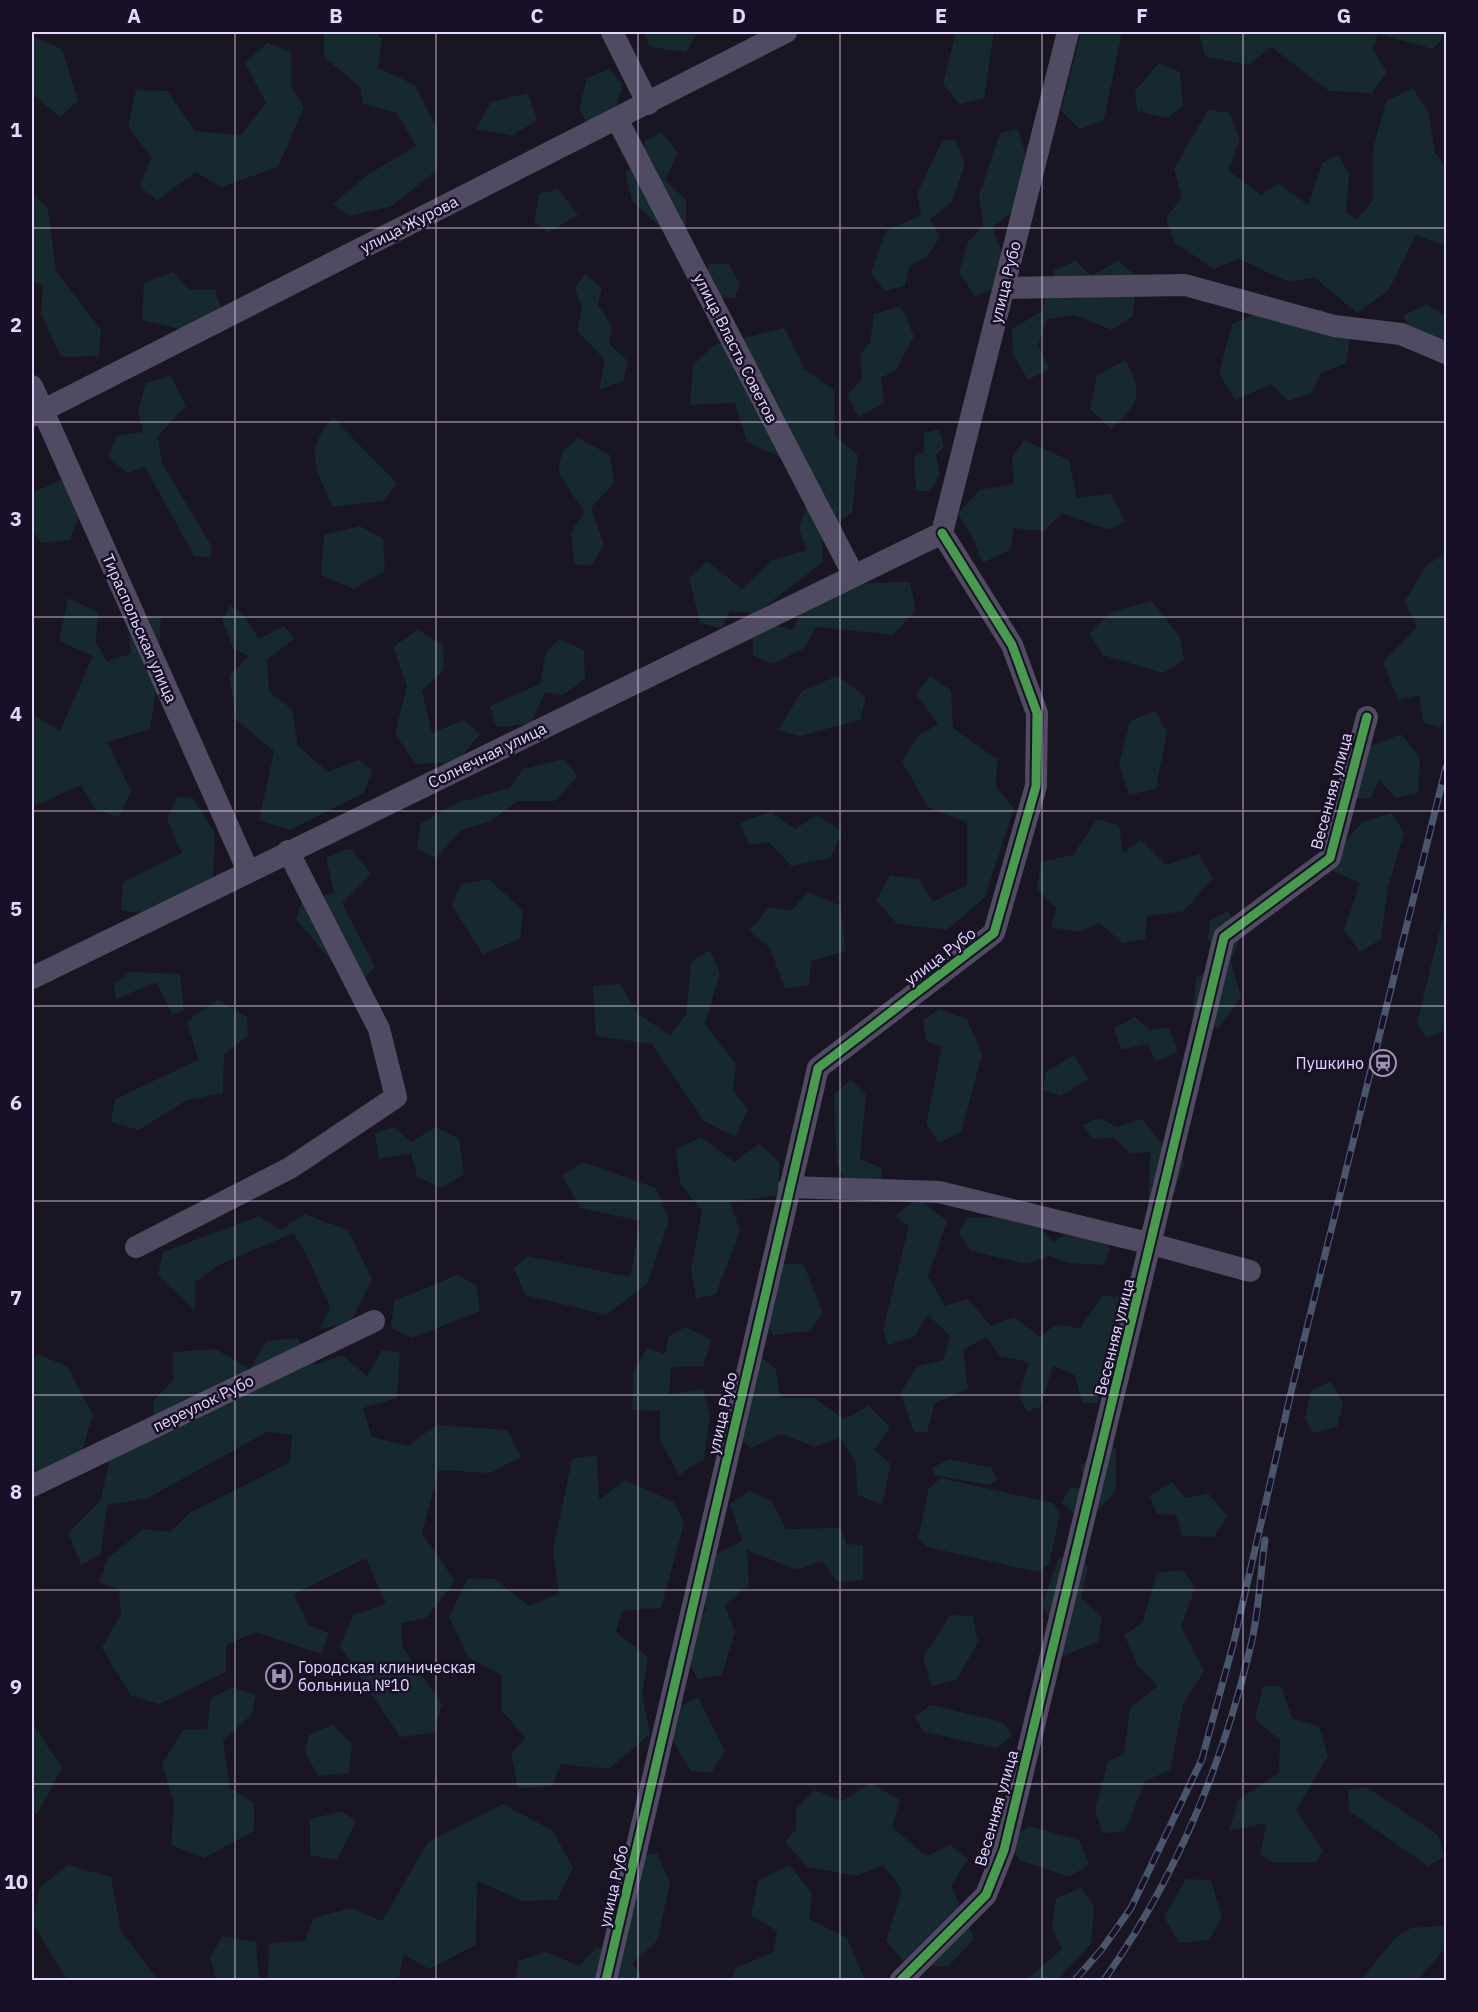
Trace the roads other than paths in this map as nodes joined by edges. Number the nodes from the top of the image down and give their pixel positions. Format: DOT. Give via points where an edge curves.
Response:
graph roads {
  1 [pos="612,32"];
  2 [pos="786,32"];
  3 [pos="1068,32"];
  4 [pos="648,104"];
  5 [pos="618,119"];
  6 [pos="1004,288"];
  7 [pos="1446,353"];
  8 [pos="32,386"];
  9 [pos="37,413"];
  10 [pos="942,533"];
  11 [pos="854,576"];
  12 [pos="1367,717"];
  13 [pos="288,851"];
  14 [pos="248,871"];
  15 [pos="32,978"];
  16 [pos="789,1186"];
  17 [pos="1152,1244"];
  18 [pos="136,1247"];
  19 [pos="1250,1271"];
  20 [pos="374,1321"];
  21 [pos="32,1486"];
  22 [pos="606,1980"];
  23 [pos="901,1980"];
  1 -- 4 [label="street"];
  2 -- 4 [label="street, улица Журова"];
  3 -- 6 [label="street, улица Рубо"];
  4 -- 5 [label="street, улица Журова"];
  5 -- 9 [label="street, улица Журова"];
  5 -- 11 [label="street, улица Власть Советов"];
  6 -- 7 [label="street" via="1185,285 1334,326 1401,334"];
  6 -- 10 [label="street, улица Рубо"];
  8 -- 9 [label="street, Тираспольская улица"];
  9 -- 14 [label="street, Тираспольская улица"];
  10 -- 11 [label="street, Солнечная улица"];
  10 -- 16 [label="street, улица Рубо" via="1012,645 1037,713 1036,786 994,933 818,1068"];
  11 -- 13 [label="street, Солнечная улица"];
  12 -- 17 [label="street, Весенняя улица" via="1330,858 1224,937"];
  13 -- 14 [label="street, Солнечная улица"];
  13 -- 18 [label="street" via="379,1029 396,1097 290,1168"];
  14 -- 15 [label="street, Солнечная улица"];
  16 -- 17 [label="street" via="939,1192"];
  16 -- 22 [label="street, улица Рубо"];
  17 -- 19 [label="street"];
  17 -- 23 [label="street, Весенняя улица" via="1004,1850 986,1895"];
  20 -- 21 [label="street, переулок Рубо"];
}
